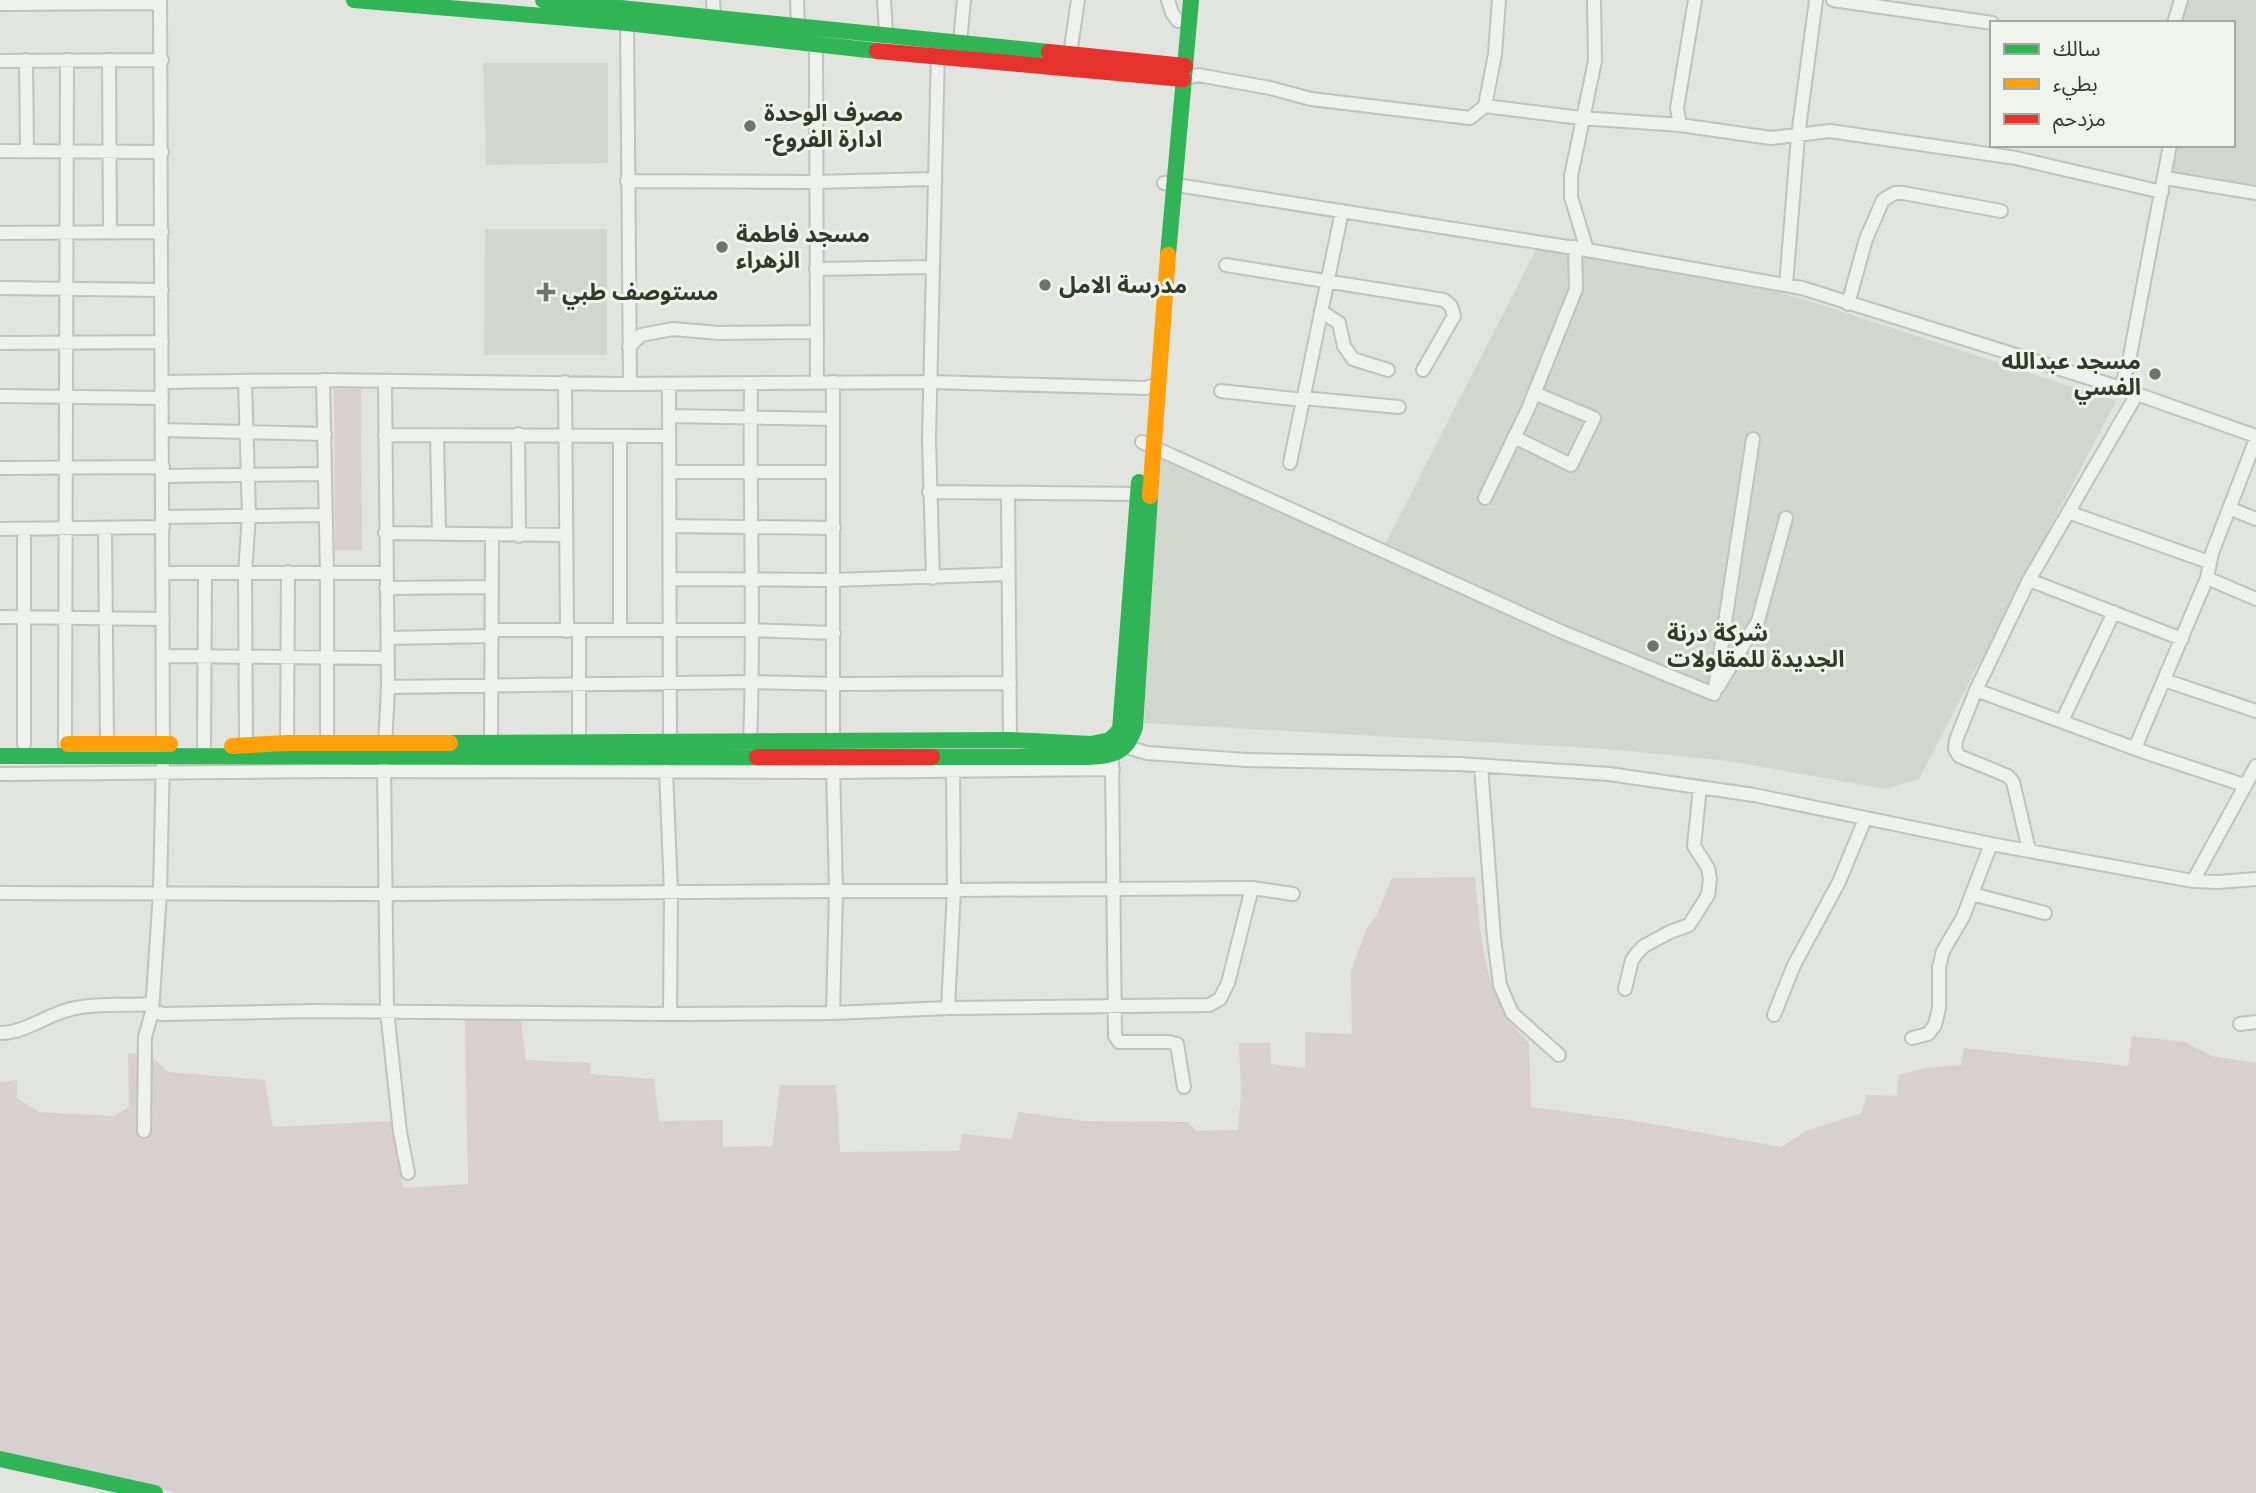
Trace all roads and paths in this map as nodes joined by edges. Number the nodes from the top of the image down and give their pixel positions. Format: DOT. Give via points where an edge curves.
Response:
graph roads {
  1 [pos="354,0"];
  2 [pos="543,0"];
  3 [pos="797,0"];
  4 [pos="884,0"];
  5 [pos="964,0"];
  6 [pos="1078,0"];
  7 [pos="1168,0"];
  8 [pos="1179,0"];
  9 [pos="1191,0"];
  10 [pos="1499,0"];
  11 [pos="1594,0"];
  12 [pos="1695,0"];
  13 [pos="1816,0"];
  14 [pos="1833,0"];
  15 [pos="2181,0"];
  16 [pos="160,1"];
  17 [pos="0,4"];
  18 [pos="713,8"];
  19 [pos="627,10"];
  20 [pos="1178,21"];
  21 [pos="2175,21"];
  22 [pos="1990,23"];
  23 [pos="798,25"];
  24 [pos="886,34"];
  25 [pos="939,40"];
  26 [pos="960,42"];
  27 [pos="816,45"];
  28 [pos="1070,54"];
  29 [pos="937,57"];
  30 [pos="67,60"];
  31 [pos="109,60"];
  32 [pos="162,60"];
  33 [pos="0,61"];
  34 [pos="26,61"];
  35 [pos="1183,73"];
  36 [pos="1485,106"];
  37 [pos="1581,118"];
  38 [pos="1680,125"];
  39 [pos="1798,136"];
  40 [pos="2170,147"];
  41 [pos="0,150"];
  42 [pos="27,151"];
  43 [pos="66,151"];
  44 [pos="109,152"];
  45 [pos="162,152"];
  46 [pos="2165,178"];
  47 [pos="934,179"];
  48 [pos="627,181"];
  49 [pos="816,182"];
  50 [pos="1169,183"];
  51 [pos="2162,192"];
  52 [pos="2256,193"];
  53 [pos="1342,211"];
  54 [pos="2001,211"];
  55 [pos="66,232"];
  56 [pos="110,232"];
  57 [pos="162,232"];
  58 [pos="0,233"];
  59 [pos="1581,248"];
  60 [pos="1226,265"];
  61 [pos="932,267"];
  62 [pos="816,270"];
  63 [pos="1328,281"];
  64 [pos="1786,285"];
  65 [pos="0,289"];
  66 [pos="66,289"];
  67 [pos="162,290"];
  68 [pos="1848,304"];
  69 [pos="1321,311"];
  70 [pos="817,332"];
  71 [pos="162,342"];
  72 [pos="0,343"];
  73 [pos="65,344"];
  74 [pos="629,347"];
  75 [pos="1388,370"];
  76 [pos="1423,370"];
  77 [pos="323,380"];
  78 [pos="245,381"];
  79 [pos="385,381"];
  80 [pos="162,382"];
  81 [pos="565,382"];
  82 [pos="833,382"];
  83 [pos="931,382"];
  84 [pos="817,383"];
  85 [pos="630,384"];
  86 [pos="669,384"];
  87 [pos="751,384"];
  88 [pos="1151,386"];
  89 [pos="2121,388"];
  90 [pos="1221,391"];
  91 [pos="1534,393"];
  92 [pos="2137,394"];
  93 [pos="0,396"];
  94 [pos="66,397"];
  95 [pos="162,398"];
  96 [pos="1303,399"];
  97 [pos="1399,407"];
  98 [pos="669,416"];
  99 [pos="751,418"];
  100 [pos="833,419"];
  101 [pos="163,430"];
  102 [pos="247,433"];
  103 [pos="325,433"];
  104 [pos="518,434"];
  105 [pos="564,434"];
  106 [pos="385,435"];
  107 [pos="437,435"];
  108 [pos="620,436"];
  109 [pos="669,436"];
  110 [pos="1514,438"];
  111 [pos="2256,438"];
  112 [pos="1753,439"];
  113 [pos="1148,444"];
  114 [pos="1290,463"];
  115 [pos="0,468"];
  116 [pos="66,468"];
  117 [pos="750,471"];
  118 [pos="162,472"];
  119 [pos="670,472"];
  120 [pos="833,472"];
  121 [pos="248,474"];
  122 [pos="326,474"];
  123 [pos="929,492"];
  124 [pos="1008,493"];
  125 [pos="1138,494"];
  126 [pos="1485,498"];
  127 [pos="2230,508"];
  128 [pos="2068,512"];
  129 [pos="249,515"];
  130 [pos="326,515"];
  131 [pos="1786,517"];
  132 [pos="2256,519"];
  133 [pos="163,522"];
  134 [pos="671,526"];
  135 [pos="750,526"];
  136 [pos="106,528"];
  137 [pos="834,528"];
  138 [pos="0,529"];
  139 [pos="24,529"];
  140 [pos="65,529"];
  141 [pos="385,533"];
  142 [pos="439,534"];
  143 [pos="564,535"];
  144 [pos="492,536"];
  145 [pos="519,536"];
  146 [pos="2209,562"];
  147 [pos="288,572"];
  148 [pos="163,573"];
  149 [pos="245,573"];
  150 [pos="327,573"];
  151 [pos="386,573"];
  152 [pos="205,574"];
  153 [pos="1008,574"];
  154 [pos="933,578"];
  155 [pos="2207,578"];
  156 [pos="671,579"];
  157 [pos="751,580"];
  158 [pos="834,580"];
  159 [pos="2029,580"];
  160 [pos="492,587"];
  161 [pos="386,588"];
  162 [pos="2256,599"];
  163 [pos="2114,611"];
  164 [pos="0,617"];
  165 [pos="24,617"];
  166 [pos="65,618"];
  167 [pos="107,618"];
  168 [pos="163,619"];
  169 [pos="620,630"];
  170 [pos="670,630"];
  171 [pos="751,630"];
  172 [pos="573,631"];
  173 [pos="492,633"];
  174 [pos="834,633"];
  175 [pos="388,638"];
  176 [pos="2182,639"];
  177 [pos="163,656"];
  178 [pos="246,657"];
  179 [pos="287,657"];
  180 [pos="327,657"];
  181 [pos="206,658"];
  182 [pos="388,658"];
  183 [pos="2164,680"];
  184 [pos="670,682"];
  185 [pos="753,682"];
  186 [pos="1010,683"];
  187 [pos="579,684"];
  188 [pos="834,684"];
  189 [pos="492,685"];
  190 [pos="388,687"];
  191 [pos="1976,690"];
  192 [pos="1714,694"];
  193 [pos="2256,711"];
  194 [pos="2062,721"];
  195 [pos="1010,740"];
  196 [pos="579,742"];
  197 [pos="670,742"];
  198 [pos="750,742"];
  199 [pos="107,743"];
  200 [pos="286,743"];
  201 [pos="491,743"];
  202 [pos="0,744"];
  203 [pos="24,744"];
  204 [pos="65,744"];
  205 [pos="327,744"];
  206 [pos="204,746"];
  207 [pos="246,746"];
  208 [pos="2135,748"];
  209 [pos="1115,750"];
  210 [pos="0,756"];
  211 [pos="833,756"];
  212 [pos="385,757"];
  213 [pos="162,758"];
  214 [pos="953,763"];
  215 [pos="1481,766"];
  216 [pos="2256,766"];
  217 [pos="666,771"];
  218 [pos="0,774"];
  219 [pos="2244,785"];
  220 [pos="1700,787"];
  221 [pos="1864,818"];
  222 [pos="1991,844"];
  223 [pos="2029,850"];
  224 [pos="2256,879"];
  225 [pos="2193,881"];
  226 [pos="1252,888"];
  227 [pos="954,890"];
  228 [pos="1114,890"];
  229 [pos="836,891"];
  230 [pos="160,892"];
  231 [pos="671,892"];
  232 [pos="0,893"];
  233 [pos="387,894"];
  234 [pos="1293,894"];
  235 [pos="1972,894"];
  236 [pos="2045,913"];
  237 [pos="1625,989"];
  238 [pos="152,1008"];
  239 [pos="948,1008"];
  240 [pos="1113,1008"];
  241 [pos="387,1011"];
  242 [pos="833,1013"];
  243 [pos="670,1014"];
  244 [pos="1774,1015"];
  245 [pos="2256,1022"];
  246 [pos="2239,1024"];
  247 [pos="0,1033"];
  248 [pos="1912,1038"];
  249 [pos="1559,1055"];
  250 [pos="1184,1087"];
  251 [pos="144,1130"];
  252 [pos="408,1173"];
  253 [pos="0,1459"];
  254 [pos="0,1473"];
  255 [pos="88,1493"];
  256 [pos="155,1493"];
  1 -- 19 [label="main road"];
  2 -- 19 [label="main road"];
  3 -- 23 [label="street"];
  4 -- 24 [label="street"];
  5 -- 26 [label="street"];
  6 -- 28 [label="street"];
  7 -- 20 [label="street"];
  8 -- 20 [label="main road"];
  9 -- 35 [label="main road"];
  10 -- 36 [label="street"];
  11 -- 37 [label="street" via="1595,61"];
  12 -- 38 [label="street" via="1680,91"];
  13 -- 39 [label="street"];
  14 -- 22 [label="street"];
  15 -- 21 [label="street"];
  16 -- 17 [label="street"];
  16 -- 32 [label="street"];
  18 -- 19 [label="main road"];
  18 -- 23 [label="main road"];
  19 -- 27 [label="main road"];
  19 -- 48 [label="street"];
  20 -- 35 [label="main road"];
  23 -- 24 [label="main road"];
  24 -- 25 [label="main road"];
  25 -- 26 [label="main road"];
  25 -- 29 [label="street"];
  26 -- 28 [label="main road"];
  27 -- 29 [label="main road"];
  27 -- 49 [label="street"];
  28 -- 35 [label="main road"];
  29 -- 35 [label="main road"];
  29 -- 47 [label="street"];
  30 -- 31 [label="street"];
  30 -- 34 [label="street"];
  30 -- 43 [label="street"];
  31 -- 32 [label="street"];
  31 -- 44 [label="street"];
  32 -- 45 [label="street"];
  33 -- 34 [label="street"];
  34 -- 42 [label="street"];
  35 -- 36 [label="street" via="1311,99 1469,118"];
  35 -- 50 [label="main road"];
  36 -- 37 [label="street"];
  37 -- 38 [label="street"];
  37 -- 59 [label="street" via="1571,197"];
  38 -- 39 [label="street" via="1771,138"];
  39 -- 51 [label="street" via="1830,131 2015,158"];
  39 -- 64 [label="street"];
  40 -- 46 [label="street"];
  41 -- 42 [label="street"];
  42 -- 43 [label="street"];
  43 -- 44 [label="street"];
  43 -- 55 [label="street"];
  44 -- 45 [label="street"];
  44 -- 56 [label="street"];
  45 -- 57 [label="street"];
  46 -- 51 [label="street"];
  46 -- 52 [label="street"];
  47 -- 49 [label="street"];
  47 -- 61 [label="street"];
  48 -- 49 [label="street"];
  48 -- 74 [label="street"];
  49 -- 62 [label="street"];
  50 -- 53 [label="street"];
  50 -- 88 [label="main road"];
  51 -- 89 [label="street"];
  53 -- 59 [label="street"];
  53 -- 63 [label="street"];
  54 -- 68 [label="street" via="1903,193 1888,196 1866,239"];
  55 -- 56 [label="street"];
  55 -- 58 [label="street"];
  55 -- 66 [label="street"];
  56 -- 57 [label="street"];
  57 -- 67 [label="street"];
  59 -- 64 [label="street"];
  59 -- 91 [label="street" via="1576,289"];
  60 -- 63 [label="street"];
  61 -- 62 [label="street"];
  61 -- 83 [label="street"];
  62 -- 70 [label="street"];
  63 -- 69 [label="street"];
  63 -- 76 [label="street" via="1444,300 1451,306 1454,316"];
  64 -- 68 [label="street"];
  65 -- 66 [label="street"];
  66 -- 67 [label="street"];
  66 -- 73 [label="street"];
  67 -- 71 [label="street"];
  68 -- 89 [label="street"];
  69 -- 75 [label="street" via="1339,323 1344,346 1353,359"];
  69 -- 96 [label="street"];
  70 -- 74 [label="street" via="673,329 642,335"];
  70 -- 84 [label="street"];
  71 -- 73 [label="street"];
  71 -- 80 [label="street"];
  72 -- 73 [label="street"];
  73 -- 94 [label="street"];
  74 -- 85 [label="street"];
  77 -- 78 [label="street"];
  77 -- 79 [label="street"];
  77 -- 103 [label="street"];
  78 -- 80 [label="street"];
  78 -- 102 [label="street"];
  79 -- 81 [label="street"];
  79 -- 106 [label="street"];
  80 -- 95 [label="street"];
  81 -- 85 [label="street"];
  81 -- 105 [label="street"];
  82 -- 83 [label="street"];
  82 -- 84 [label="street"];
  82 -- 100 [label="street"];
  83 -- 88 [label="street"];
  83 -- 123 [label="street"];
  84 -- 87 [label="street"];
  85 -- 86 [label="street"];
  86 -- 87 [label="street"];
  86 -- 98 [label="street"];
  87 -- 99 [label="street"];
  88 -- 113 [label="main road"];
  89 -- 92 [label="street"];
  90 -- 96 [label="street"];
  91 -- 110 [label="street"];
  91 -- 110 [label="street" via="1594,418 1571,465"];
  92 -- 111 [label="street"];
  92 -- 128 [label="street"];
  93 -- 94 [label="street"];
  94 -- 95 [label="street"];
  94 -- 116 [label="street"];
  95 -- 101 [label="street"];
  96 -- 97 [label="street"];
  96 -- 114 [label="street"];
  98 -- 99 [label="street"];
  98 -- 109 [label="street"];
  99 -- 100 [label="street"];
  99 -- 117 [label="street"];
  100 -- 120 [label="street"];
  101 -- 102 [label="street"];
  101 -- 118 [label="street"];
  102 -- 103 [label="street"];
  102 -- 121 [label="street"];
  103 -- 122 [label="street"];
  104 -- 105 [label="street"];
  104 -- 107 [label="street"];
  104 -- 145 [label="street"];
  105 -- 108 [label="street"];
  105 -- 143 [label="street"];
  106 -- 107 [label="street"];
  106 -- 141 [label="street"];
  107 -- 142 [label="street"];
  108 -- 109 [label="street"];
  108 -- 169 [label="street"];
  109 -- 119 [label="street"];
  110 -- 126 [label="street"];
  111 -- 127 [label="street"];
  112 -- 192 [label="street"];
  113 -- 125 [label="main road"];
  113 -- 192 [label="street" via="1560,631"];
  113 -- 209 [label="main road" via="1135,727 1132,740"];
  115 -- 116 [label="street"];
  116 -- 118 [label="street"];
  116 -- 140 [label="street"];
  117 -- 119 [label="street"];
  117 -- 120 [label="street"];
  117 -- 135 [label="street"];
  118 -- 121 [label="street"];
  118 -- 133 [label="street"];
  119 -- 134 [label="street"];
  120 -- 137 [label="street"];
  121 -- 122 [label="street"];
  121 -- 129 [label="street"];
  122 -- 130 [label="street"];
  123 -- 124 [label="street"];
  123 -- 154 [label="street"];
  124 -- 125 [label="street"];
  124 -- 153 [label="street"];
  125 -- 209 [label="main road"];
  127 -- 132 [label="street"];
  127 -- 146 [label="street"];
  128 -- 146 [label="street"];
  128 -- 159 [label="street"];
  129 -- 130 [label="street"];
  129 -- 133 [label="street"];
  129 -- 149 [label="street"];
  130 -- 150 [label="street"];
  131 -- 192 [label="street" via="1758,621"];
  133 -- 136 [label="street"];
  133 -- 148 [label="street"];
  134 -- 135 [label="street"];
  134 -- 156 [label="street"];
  135 -- 137 [label="street"];
  135 -- 157 [label="street"];
  136 -- 140 [label="street"];
  136 -- 167 [label="street"];
  137 -- 158 [label="street"];
  138 -- 139 [label="street"];
  139 -- 140 [label="street"];
  139 -- 165 [label="street"];
  140 -- 166 [label="street"];
  141 -- 142 [label="street"];
  141 -- 151 [label="street"];
  142 -- 144 [label="street"];
  143 -- 145 [label="street"];
  143 -- 172 [label="street"];
  144 -- 145 [label="street"];
  144 -- 160 [label="street"];
  146 -- 155 [label="street"];
  147 -- 149 [label="street"];
  147 -- 150 [label="street"];
  147 -- 179 [label="street"];
  148 -- 152 [label="street"];
  148 -- 168 [label="street"];
  149 -- 152 [label="street"];
  149 -- 178 [label="street"];
  150 -- 151 [label="street"];
  150 -- 180 [label="street"];
  151 -- 161 [label="street"];
  152 -- 181 [label="street"];
  153 -- 154 [label="street"];
  153 -- 186 [label="street"];
  154 -- 158 [label="street"];
  155 -- 162 [label="street"];
  155 -- 176 [label="street"];
  156 -- 157 [label="street"];
  156 -- 170 [label="street"];
  157 -- 158 [label="street"];
  157 -- 171 [label="street"];
  158 -- 174 [label="street"];
  159 -- 163 [label="street"];
  159 -- 191 [label="street"];
  160 -- 161 [label="street"];
  160 -- 173 [label="street"];
  161 -- 175 [label="street"];
  163 -- 176 [label="street"];
  163 -- 194 [label="street"];
  164 -- 165 [label="street"];
  165 -- 166 [label="street"];
  165 -- 203 [label="street"];
  166 -- 167 [label="street"];
  166 -- 204 [label="street"];
  167 -- 168 [label="street"];
  167 -- 199 [label="street"];
  168 -- 177 [label="street"];
  169 -- 170 [label="street"];
  169 -- 172 [label="street"];
  170 -- 171 [label="street"];
  170 -- 184 [label="street"];
  171 -- 174 [label="street"];
  171 -- 185 [label="street"];
  172 -- 173 [label="street"];
  172 -- 187 [label="street"];
  173 -- 175 [label="street"];
  173 -- 189 [label="street"];
  174 -- 188 [label="street"];
  175 -- 182 [label="street"];
  176 -- 183 [label="street"];
  177 -- 181 [label="street"];
  177 -- 213 [label="street"];
  178 -- 179 [label="street"];
  178 -- 181 [label="street"];
  178 -- 207 [label="street"];
  179 -- 180 [label="street"];
  179 -- 200 [label="street"];
  180 -- 182 [label="street"];
  180 -- 205 [label="street"];
  181 -- 206 [label="street"];
  182 -- 190 [label="street"];
  183 -- 193 [label="street"];
  183 -- 208 [label="street"];
  184 -- 185 [label="street"];
  184 -- 187 [label="street"];
  184 -- 197 [label="street"];
  185 -- 188 [label="street"];
  185 -- 198 [label="street"];
  186 -- 188 [label="street"];
  186 -- 195 [label="street"];
  187 -- 189 [label="street"];
  187 -- 196 [label="street"];
  188 -- 211 [label="street"];
  189 -- 190 [label="street"];
  189 -- 201 [label="street"];
  190 -- 212 [label="street"];
  191 -- 194 [label="street"];
  191 -- 223 [label="street" via="1955,749 1959,756 2013,782"];
  194 -- 208 [label="street"];
  195 -- 209 [label="main road" via="1091,744"];
  195 -- 211 [label="main road"];
  196 -- 197 [label="main road"];
  196 -- 201 [label="main road"];
  197 -- 198 [label="main road"];
  198 -- 211 [label="main road"];
  199 -- 204 [label="main road"];
  199 -- 213 [label="main road"];
  200 -- 205 [label="main road"];
  200 -- 207 [label="main road"];
  201 -- 212 [label="main road"];
  202 -- 203 [label="main road"];
  203 -- 204 [label="main road"];
  205 -- 212 [label="main road"];
  206 -- 207 [label="main road"];
  206 -- 213 [label="main road"];
  208 -- 219 [label="street"];
  209 -- 214 [label="main road"];
  209 -- 215 [label="street" via="1246,760"];
  209 -- 228 [label="street"];
  210 -- 213 [label="main road"];
  211 -- 212 [label="main road"];
  211 -- 214 [label="main road"];
  211 -- 217 [label="street"];
  211 -- 229 [label="street"];
  212 -- 213 [label="main road"];
  212 -- 217 [label="street"];
  212 -- 233 [label="street"];
  213 -- 218 [label="street"];
  213 -- 230 [label="street"];
  214 -- 227 [label="street"];
  215 -- 220 [label="street" via="1609,774"];
  215 -- 249 [label="street" via="1500,985 1511,1013"];
  216 -- 219 [label="street"];
  217 -- 231 [label="street"];
  219 -- 225 [label="street"];
  220 -- 221 [label="street"];
  220 -- 237 [label="street" via="1694,846 1708,868 1708,895 1689,925 1637,953"];
  221 -- 222 [label="street"];
  221 -- 244 [label="street" via="1839,882 1790,972"];
  222 -- 223 [label="street"];
  222 -- 235 [label="street"];
  223 -- 225 [label="street"];
  224 -- 225 [label="street"];
  226 -- 228 [label="street"];
  226 -- 234 [label="street"];
  226 -- 240 [label="street" via="1220,999 1209,1005"];
  227 -- 228 [label="street"];
  227 -- 229 [label="street"];
  227 -- 239 [label="street"];
  228 -- 240 [label="street"];
  229 -- 231 [label="street"];
  229 -- 242 [label="street"];
  230 -- 232 [label="street"];
  230 -- 233 [label="street"];
  230 -- 238 [label="street"];
  231 -- 233 [label="street"];
  231 -- 243 [label="street"];
  233 -- 241 [label="street"];
  235 -- 236 [label="street"];
  235 -- 248 [label="street" via="1943,951 1935,1025 1928,1034"];
  238 -- 241 [label="street"];
  238 -- 247 [label="street" via="76,1008 13,1033"];
  238 -- 251 [label="street" via="145,1037"];
  239 -- 240 [label="street"];
  239 -- 242 [label="street"];
  240 -- 250 [label="street" via="1119,1042 1177,1044"];
  241 -- 243 [label="street"];
  241 -- 252 [label="street"];
  242 -- 243 [label="street"];
  245 -- 246 [label="street"];
  253 -- 256 [label="main road"];
  254 -- 255 [label="main road"];
}
